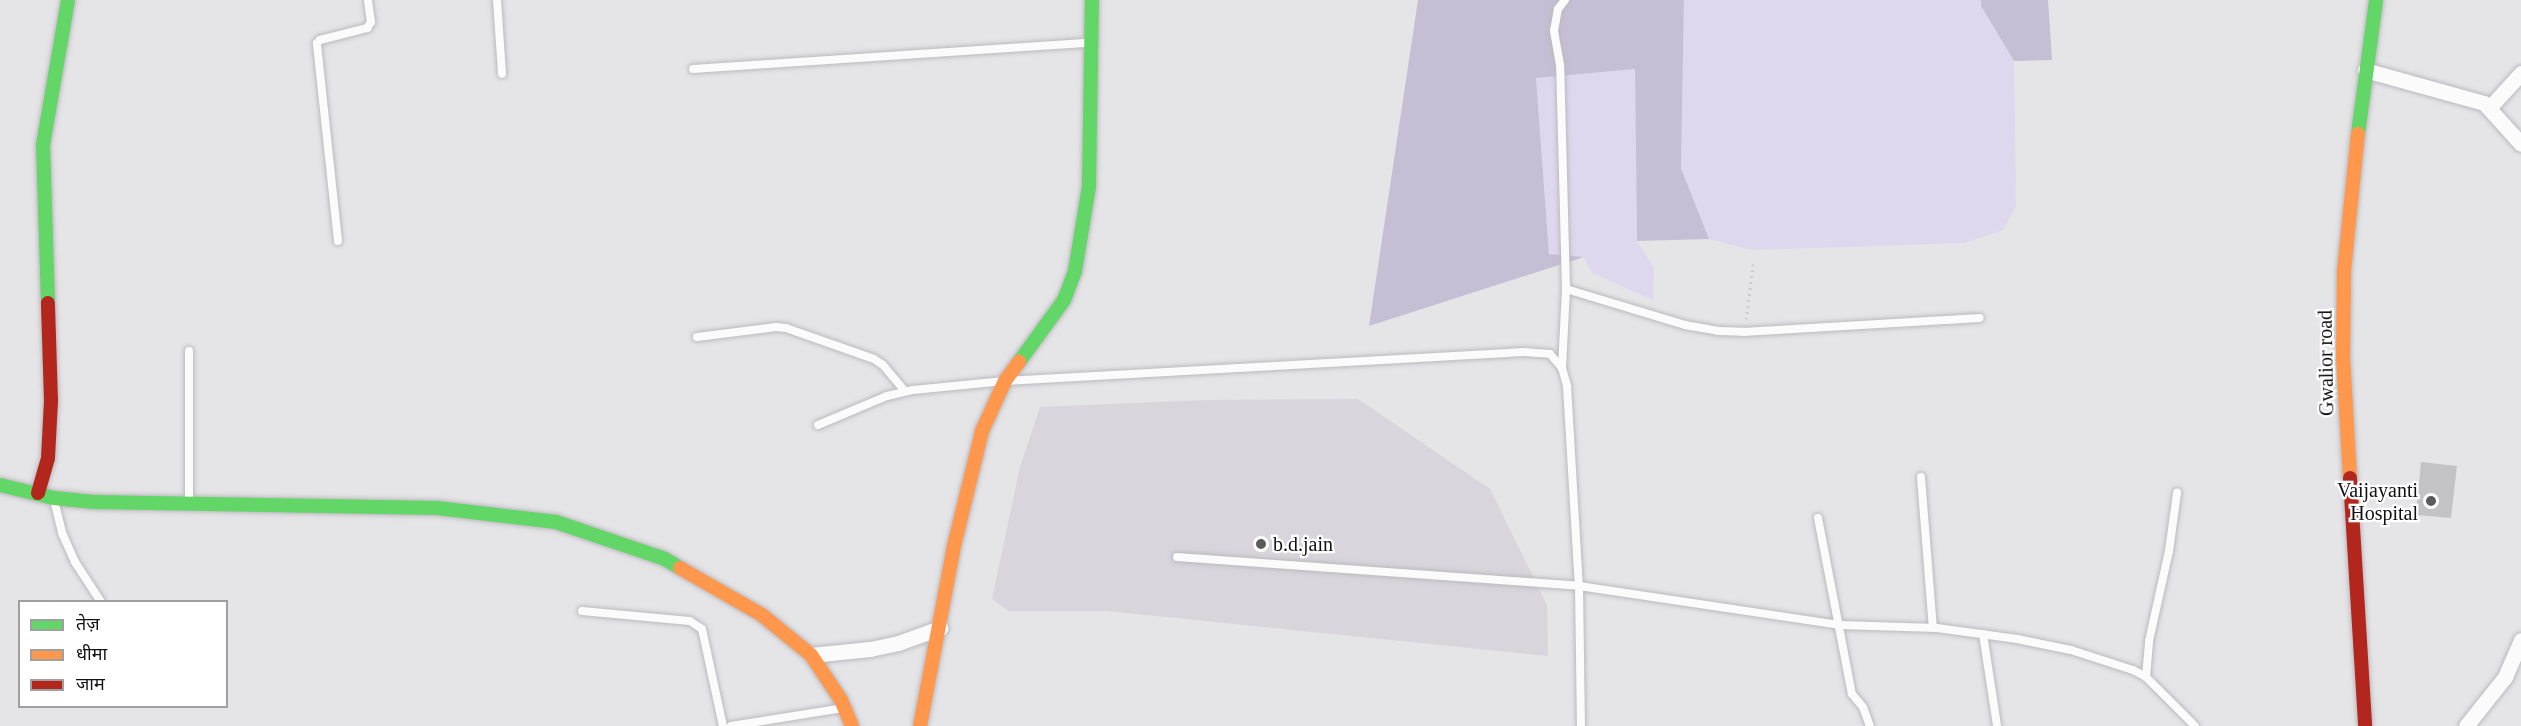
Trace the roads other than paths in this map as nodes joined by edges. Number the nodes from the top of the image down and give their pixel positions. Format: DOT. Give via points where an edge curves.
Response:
graph roads {
  1 [pos="68,0"];
  2 [pos="368,0"];
  3 [pos="497,0"];
  4 [pos="1092,0"];
  5 [pos="1565,0"];
  6 [pos="2376,0"];
  7 [pos="1093,43"];
  8 [pos="693,69"];
  9 [pos="2365,70"];
  10 [pos="2521,73"];
  11 [pos="502,74"];
  12 [pos="2490,107"];
  13 [pos="2521,144"];
  14 [pos="338,241"];
  15 [pos="1566,289"];
  16 [pos="1980,318"];
  17 [pos="697,337"];
  18 [pos="189,351"];
  19 [pos="1562,368"];
  20 [pos="1005,381"];
  21 [pos="905,392"];
  22 [pos="818,425"];
  23 [pos="1921,477"];
  24 [pos="0,484"];
  25 [pos="2177,493"];
  26 [pos="38,494"];
  27 [pos="54,498"];
  28 [pos="189,504"];
  29 [pos="1818,518"];
  30 [pos="1177,557"];
  31 [pos="1579,586"];
  32 [pos="100,600"];
  33 [pos="582,611"];
  34 [pos="1839,625"];
  35 [pos="940,628"];
  36 [pos="1933,628"];
  37 [pos="1983,634"];
  38 [pos="2521,639"];
  39 [pos="811,655"];
  40 [pos="2146,677"];
  41 [pos="844,708"];
  42 [pos="723,726"];
  43 [pos="731,726"];
  44 [pos="852,726"];
  45 [pos="920,726"];
  46 [pos="1581,726"];
  47 [pos="1870,726"];
  48 [pos="1997,726"];
  49 [pos="2195,726"];
  50 [pos="2365,726"];
  51 [pos="2466,726"];
  1 -- 26 [label="street" via="44,145 51,400 48,458"];
  2 -- 14 [label="lane" via="367,28 317,43"];
  3 -- 11 [label="lane"];
  4 -- 7 [label="street"];
  5 -- 15 [label="lane" via="1558,9 1554,31 1560,65"];
  6 -- 9 [label="street, Gwalior road"];
  7 -- 8 [label="lane"];
  7 -- 20 [label="street" via="1089,186 1076,271 1064,300"];
  9 -- 12 [label="street" via="2473,98"];
  9 -- 50 [label="street, Gwalior road" via="2344,272 2343,357"];
  10 -- 12 [label="street"];
  12 -- 13 [label="street"];
  15 -- 16 [label="lane" via="1685,325 1718,331"];
  15 -- 19 [label="lane"];
  17 -- 21 [label="lane" via="786,328 874,359 884,365"];
  18 -- 28 [label="lane"];
  19 -- 20 [label="lane" via="1550,354 1523,352"];
  19 -- 31 [label="lane" via="1567,386"];
  20 -- 21 [label="lane"];
  20 -- 35 [label="street" via="982,431 954,546"];
  21 -- 22 [label="lane"];
  23 -- 36 [label="lane"];
  24 -- 26 [label="street"];
  25 -- 40 [label="lane" via="2149,640"];
  26 -- 27 [label="street"];
  27 -- 28 [label="street"];
  27 -- 32 [label="lane" via="63,536"];
  28 -- 39 [label="street" via="437,508 556,522 665,560 762,615"];
  29 -- 34 [label="lane"];
  30 -- 31 [label="lane"];
  31 -- 34 [label="lane"];
  31 -- 46 [label="lane"];
  33 -- 42 [label="lane" via="690,621 702,629"];
  34 -- 36 [label="lane"];
  34 -- 47 [label="lane" via="1852,694 1863,707"];
  35 -- 39 [label="street" via="870,649"];
  35 -- 45 [label="street"];
  36 -- 37 [label="lane"];
  37 -- 40 [label="lane" via="2071,650"];
  37 -- 48 [label="lane"];
  38 -- 51 [label="street" via="2505,677"];
  39 -- 41 [label="street"];
  40 -- 49 [label="lane"];
  41 -- 43 [label="lane"];
  41 -- 44 [label="street"];
}
